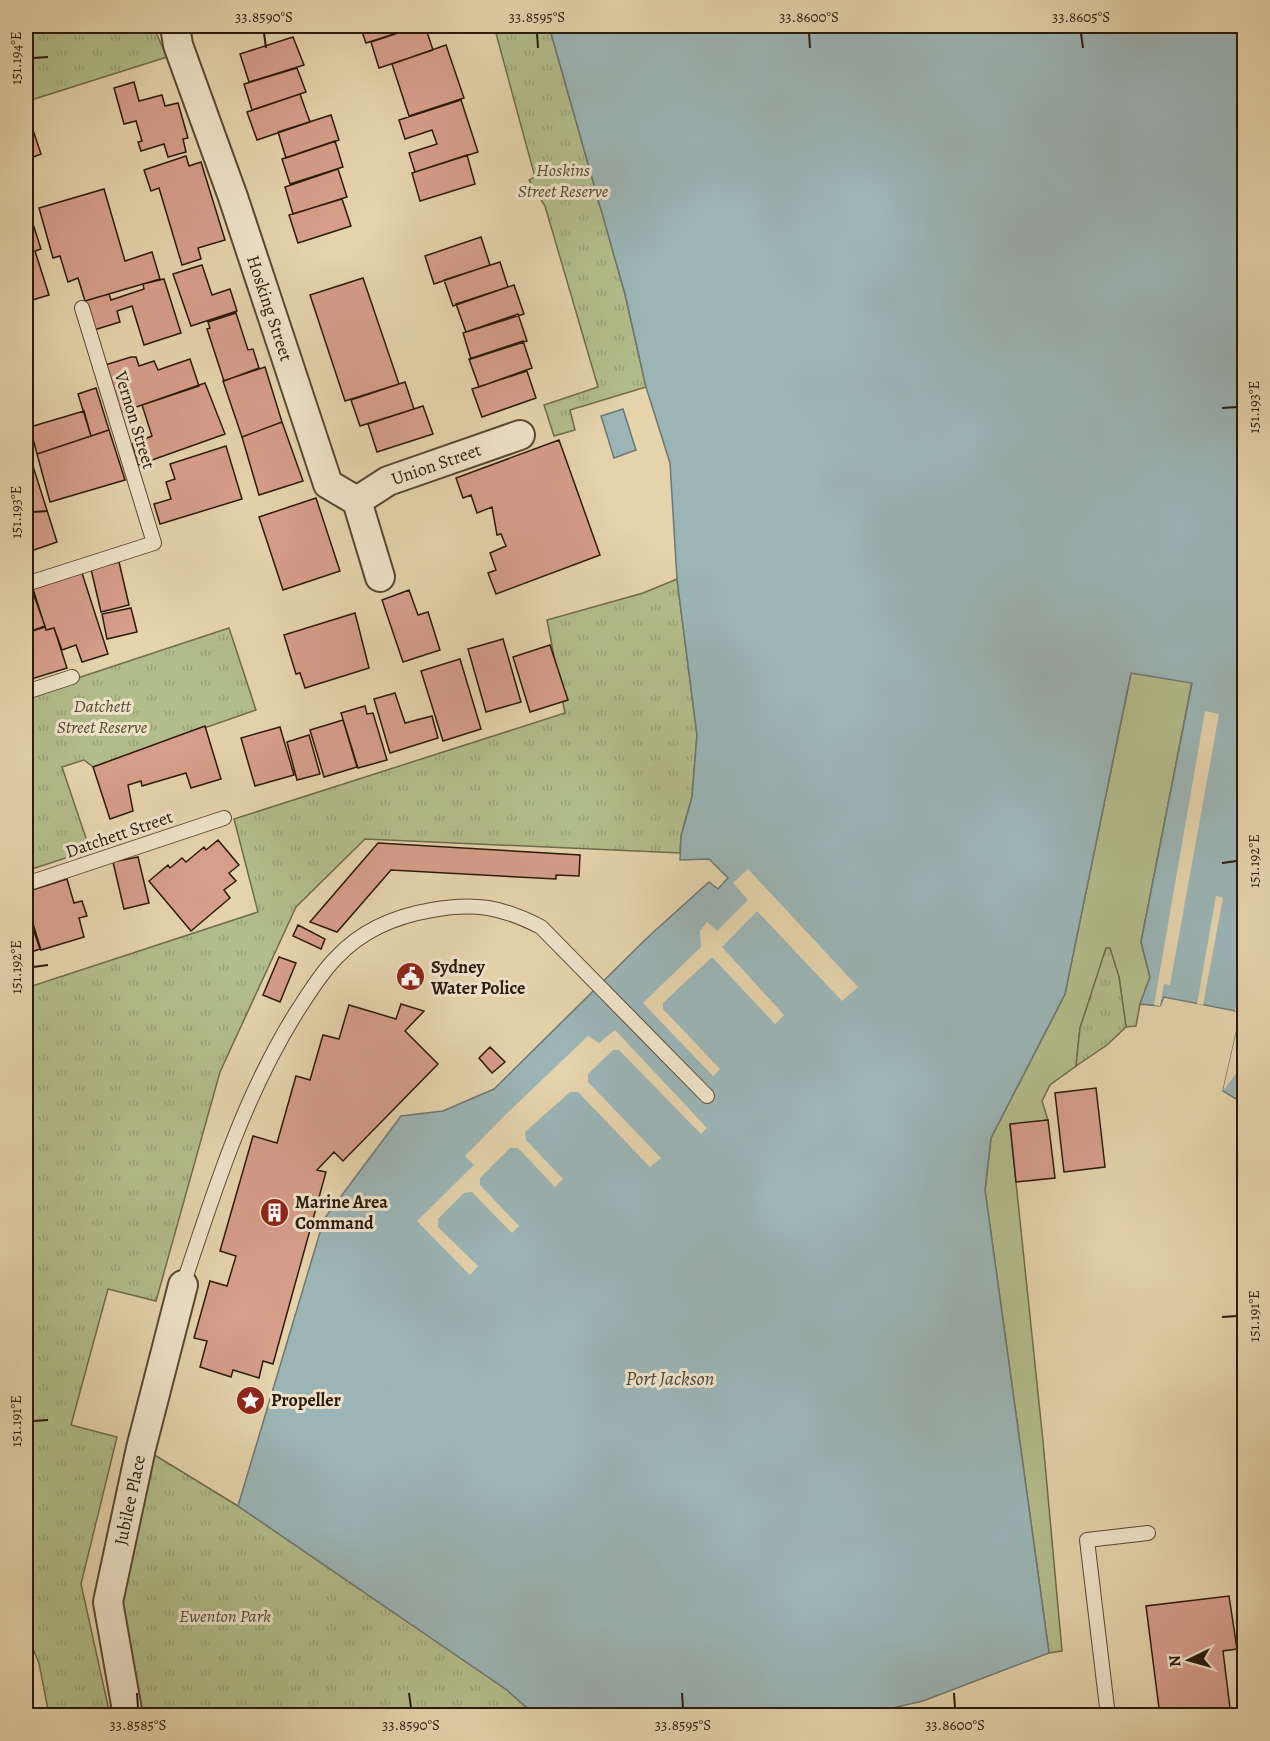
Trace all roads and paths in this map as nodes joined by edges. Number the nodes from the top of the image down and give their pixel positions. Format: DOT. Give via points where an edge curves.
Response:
graph roads {
  1 [pos="175,26"];
  2 [pos="82,308"];
  3 [pos="520,435"];
  4 [pos="357,501"];
  5 [pos="380,577"];
  6 [pos="26,584"];
  7 [pos="72,677"];
  8 [pos="26,692"];
  9 [pos="224,818"];
  10 [pos="26,884"];
  11 [pos="707,1096"];
  12 [pos="183,1285"];
  13 [pos="1148,1533"];
  14 [pos="128,1716"];
  15 [pos="1108,1716"];
  1 -- 4 [label="street, Hosking Street" via="178,45 328,484"];
  2 -- 6 [label="lane, Vernon Street" via="154,543"];
  3 -- 4 [label="street, Union Street" via="388,481"];
  4 -- 5 [label="street"];
  7 -- 8 [label="lane"];
  9 -- 10 [label="lane, Datchett Street"];
  11 -- 12 [label="lane" via="541,927 514,914 482,906 406,915 373,929 336,958 274,1048 226,1156"];
  12 -- 14 [label="street, Jubilee Place" via="141,1448 108,1602"];
  13 -- 15 [label="lane" via="1087,1540"];
}
